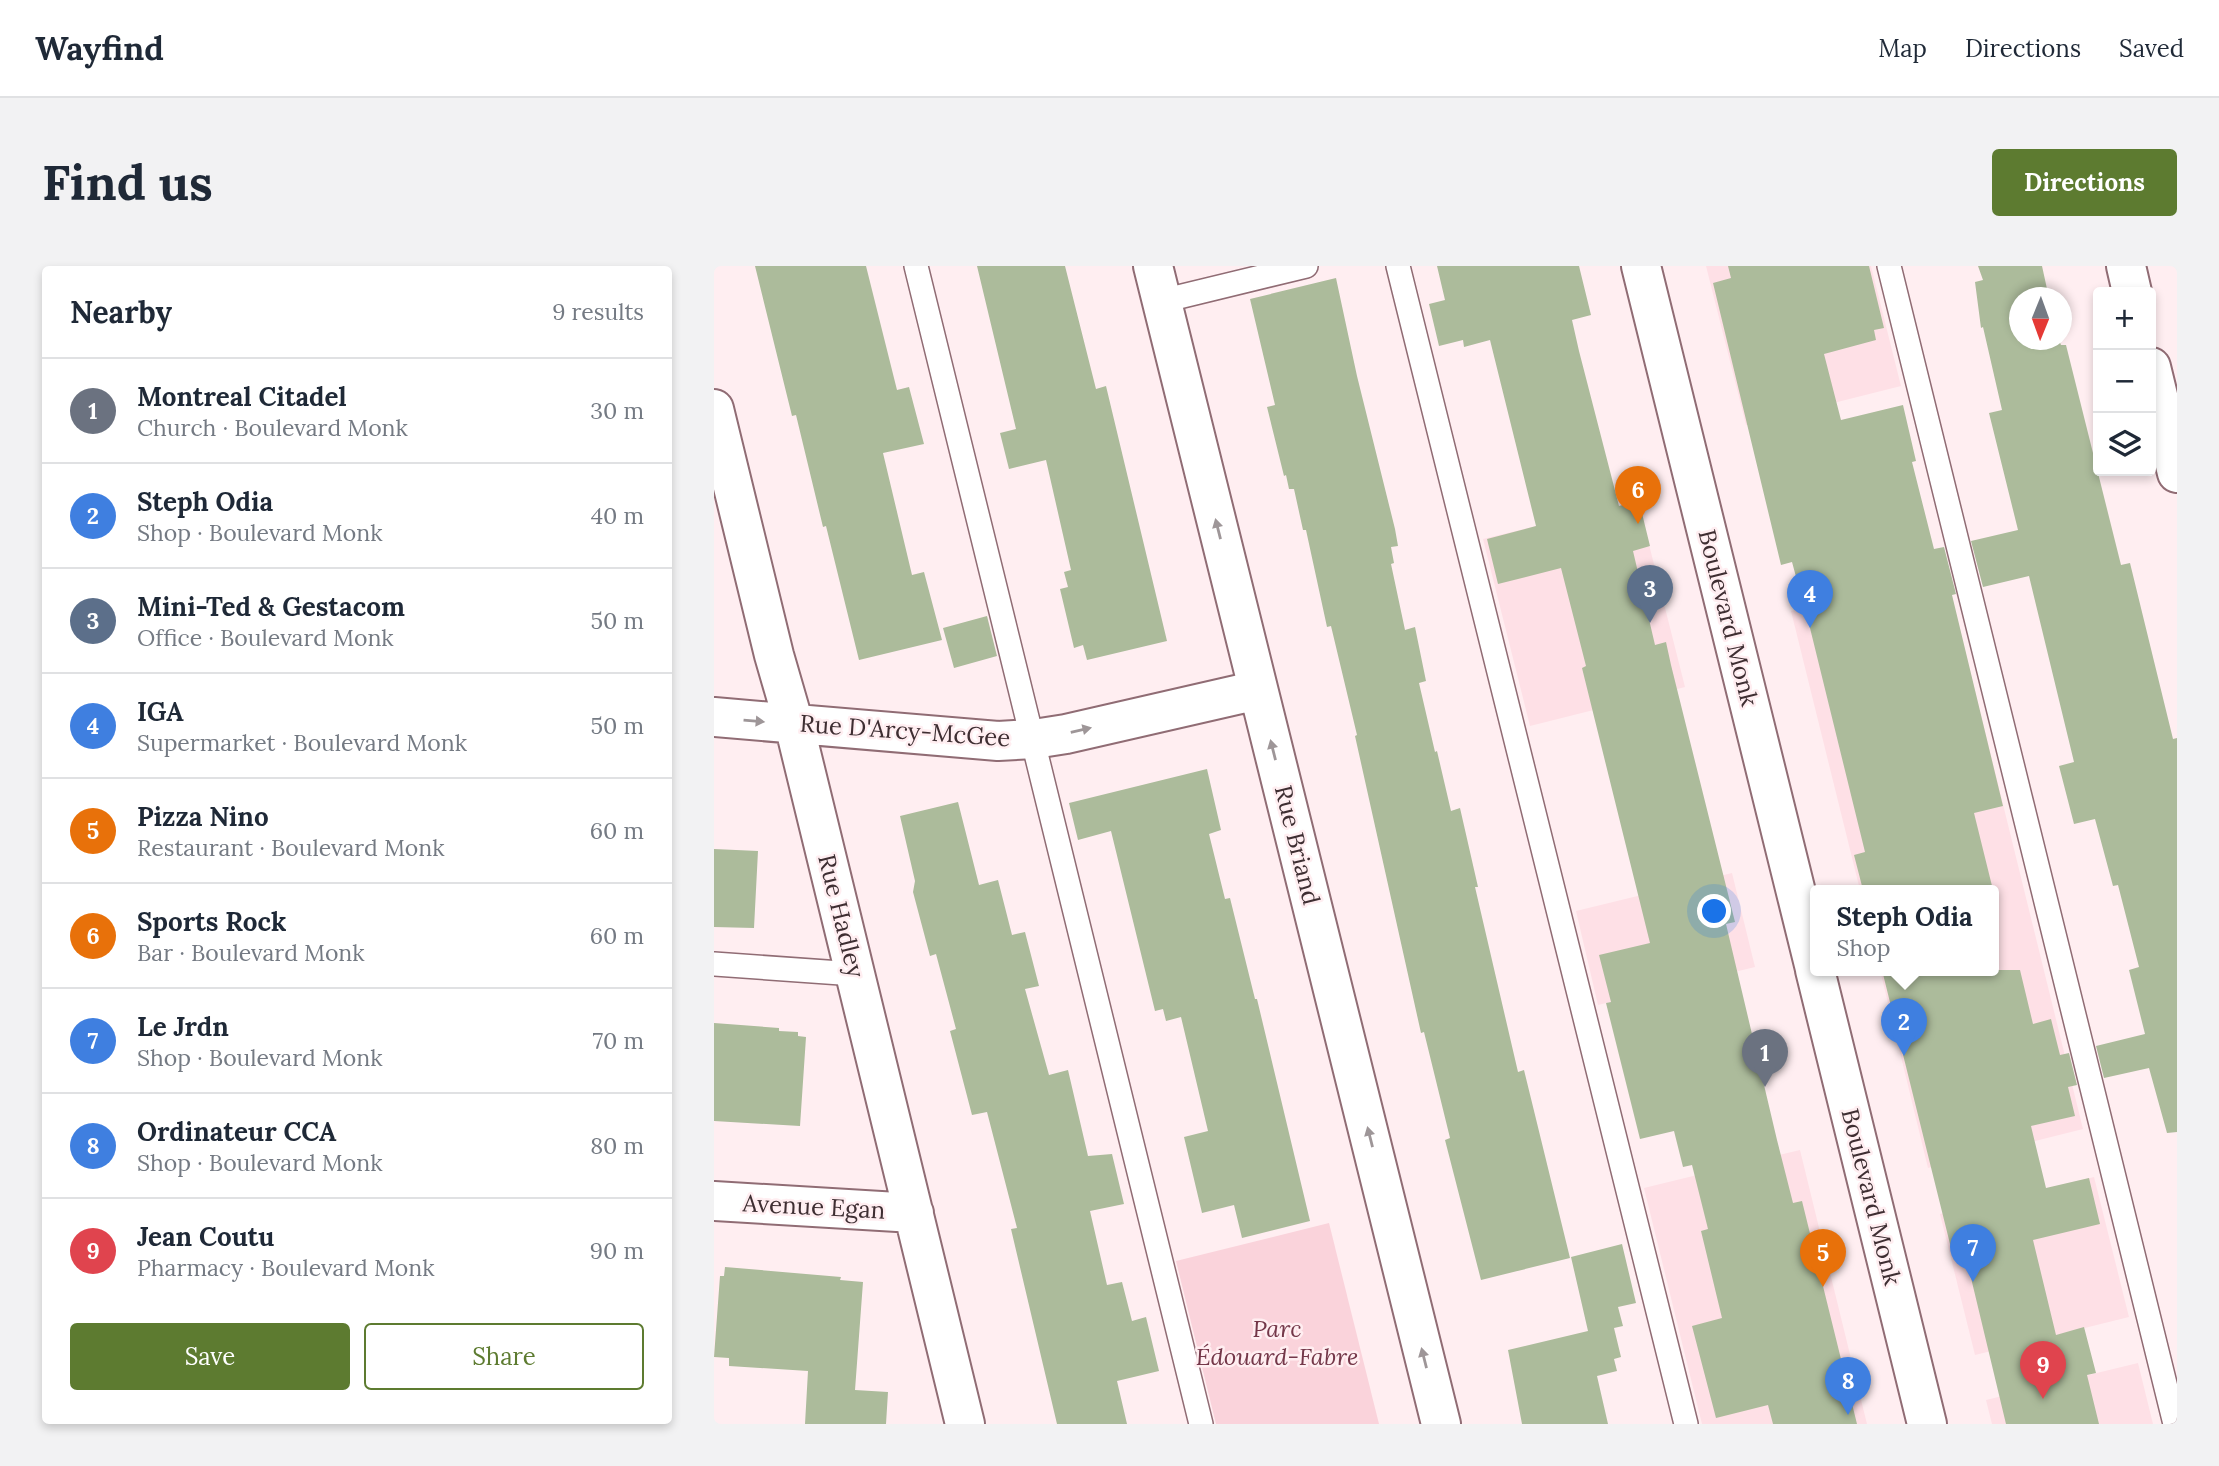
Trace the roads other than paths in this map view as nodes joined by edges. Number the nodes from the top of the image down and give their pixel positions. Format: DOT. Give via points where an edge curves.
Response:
graph roads {
  1 [pos="916,266"];
  2 [pos="1307,266"];
  3 [pos="1398,266"];
  4 [pos="1642,266"];
  5 [pos="1889,266"];
  6 [pos="2126,266"];
  7 [pos="1158,284"];
  8 [pos="2132,287"];
  9 [pos="2156,387"];
  10 [pos="714,408"];
  11 [pos="722,473"];
  12 [pos="2177,473"];
  13 [pos="1258,690"];
  14 [pos="714,717"];
  15 [pos="794,724"];
  16 [pos="1034,739"];
  17 [pos="1810,950"];
  18 [pos="714,964"];
  19 [pos="855,974"];
  20 [pos="1816,976"];
  21 [pos="714,1201"];
  22 [pos="914,1213"];
  23 [pos="2171,1380"];
  24 [pos="965,1424"];
  25 [pos="1202,1424"];
  26 [pos="1441,1424"];
  27 [pos="1686,1424"];
  28 [pos="1927,1424"];
  29 [pos="2175,1424"];
  1 -- 16 [label="lane"];
  2 -- 7 [label="lane"];
  3 -- 27 [label="lane"];
  4 -- 17 [label="street, Boulevard Monk"];
  5 -- 23 [label="lane"];
  6 -- 8 [label="street"];
  13 -- 7 [label="street, Rue Briand, one-way"];
  9 -- 12 [label="street"];
  10 -- 11 [label="street, Rue Hadley"];
  11 -- 15 [label="street, Rue Hadley"];
  16 -- 13 [label="street, Rue D'Arcy-McGee, one-way"];
  26 -- 13 [label="street, Rue Briand, one-way"];
  14 -- 15 [label="street, Rue D'Arcy-McGee, one-way"];
  15 -- 16 [label="street, Rue D'Arcy-McGee" via="998,741"];
  15 -- 19 [label="street, Rue Hadley"];
  16 -- 25 [label="lane"];
  18 -- 19 [label="lane"];
  19 -- 22 [label="street, Rue Hadley"];
  20 -- 28 [label="street, Boulevard Monk"];
  21 -- 22 [label="street, Avenue Egan"];
  22 -- 24 [label="street, Rue Hadley"];
  23 -- 29 [label="lane"];
}
